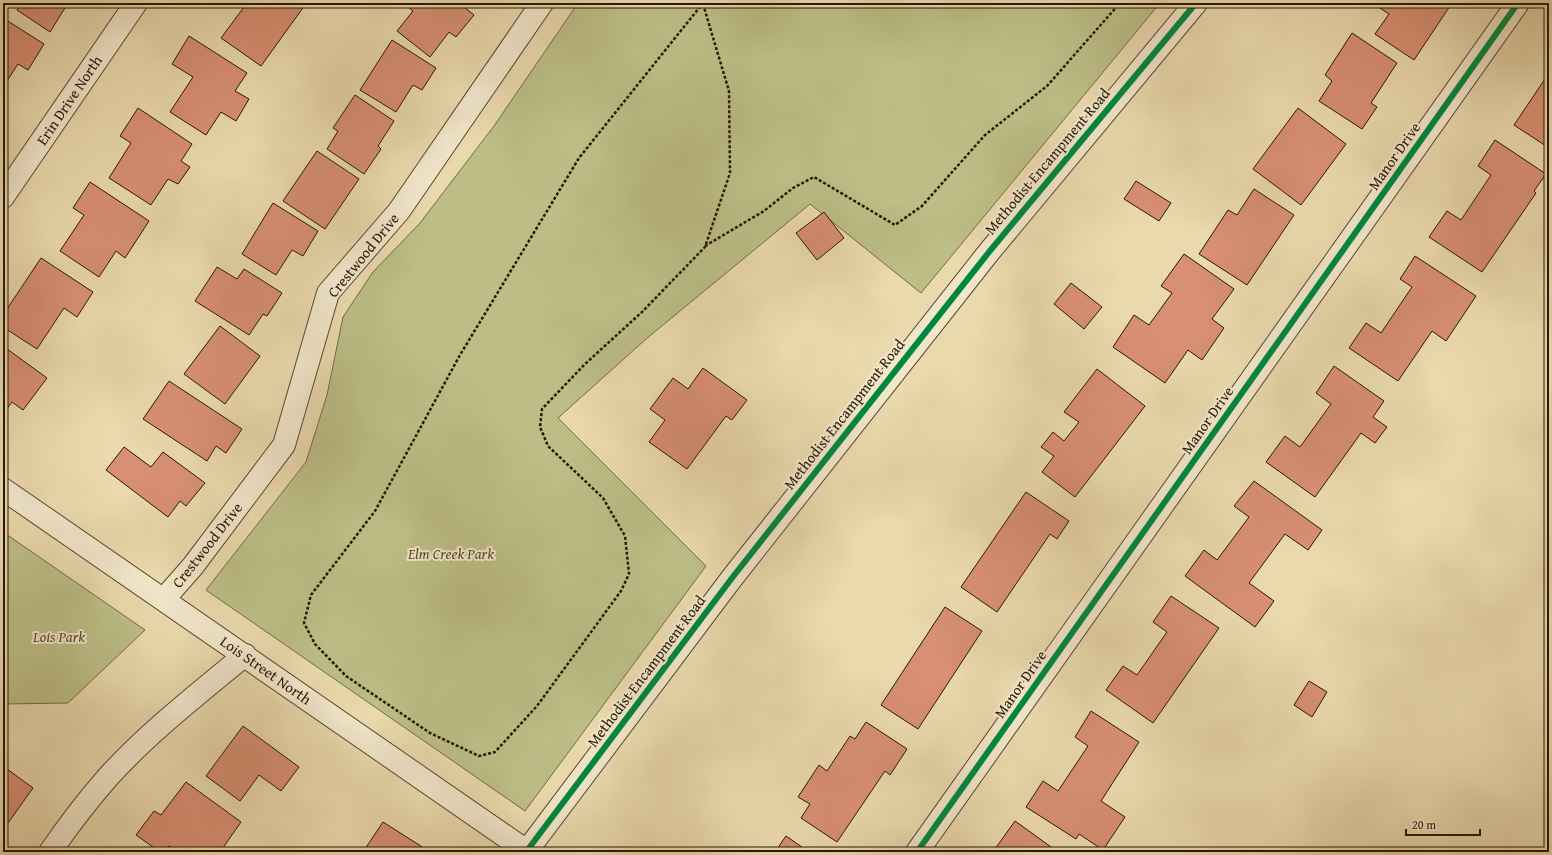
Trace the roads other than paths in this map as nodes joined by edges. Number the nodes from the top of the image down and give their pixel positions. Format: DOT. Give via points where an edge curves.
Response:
graph roads {
  1 [pos="136,3"];
  2 [pos="542,3"];
  3 [pos="1196,3"];
  4 [pos="1518,3"];
  5 [pos="3,197"];
  6 [pos="3,489"];
  7 [pos="164,599"];
  8 [pos="245,655"];
  9 [pos="50,852"];
  10 [pos="527,852"];
  11 [pos="917,852"];
  1 -- 5 [label="street, Erin Drive North"];
  2 -- 7 [label="street, Crestwood Drive" via="399,211 328,293 284,445 193,566"];
  3 -- 10 [label="street, Methodist Encampment Road" via="989,252 737,571"];
  4 -- 11 [label="street, Manor Drive"];
  6 -- 7 [label="street, Lois Street North"];
  7 -- 8 [label="street, Lois Street North"];
  8 -- 9 [label="street" via="180,708 119,766 78,813"];
  8 -- 10 [label="street, Lois Street North"];
}
